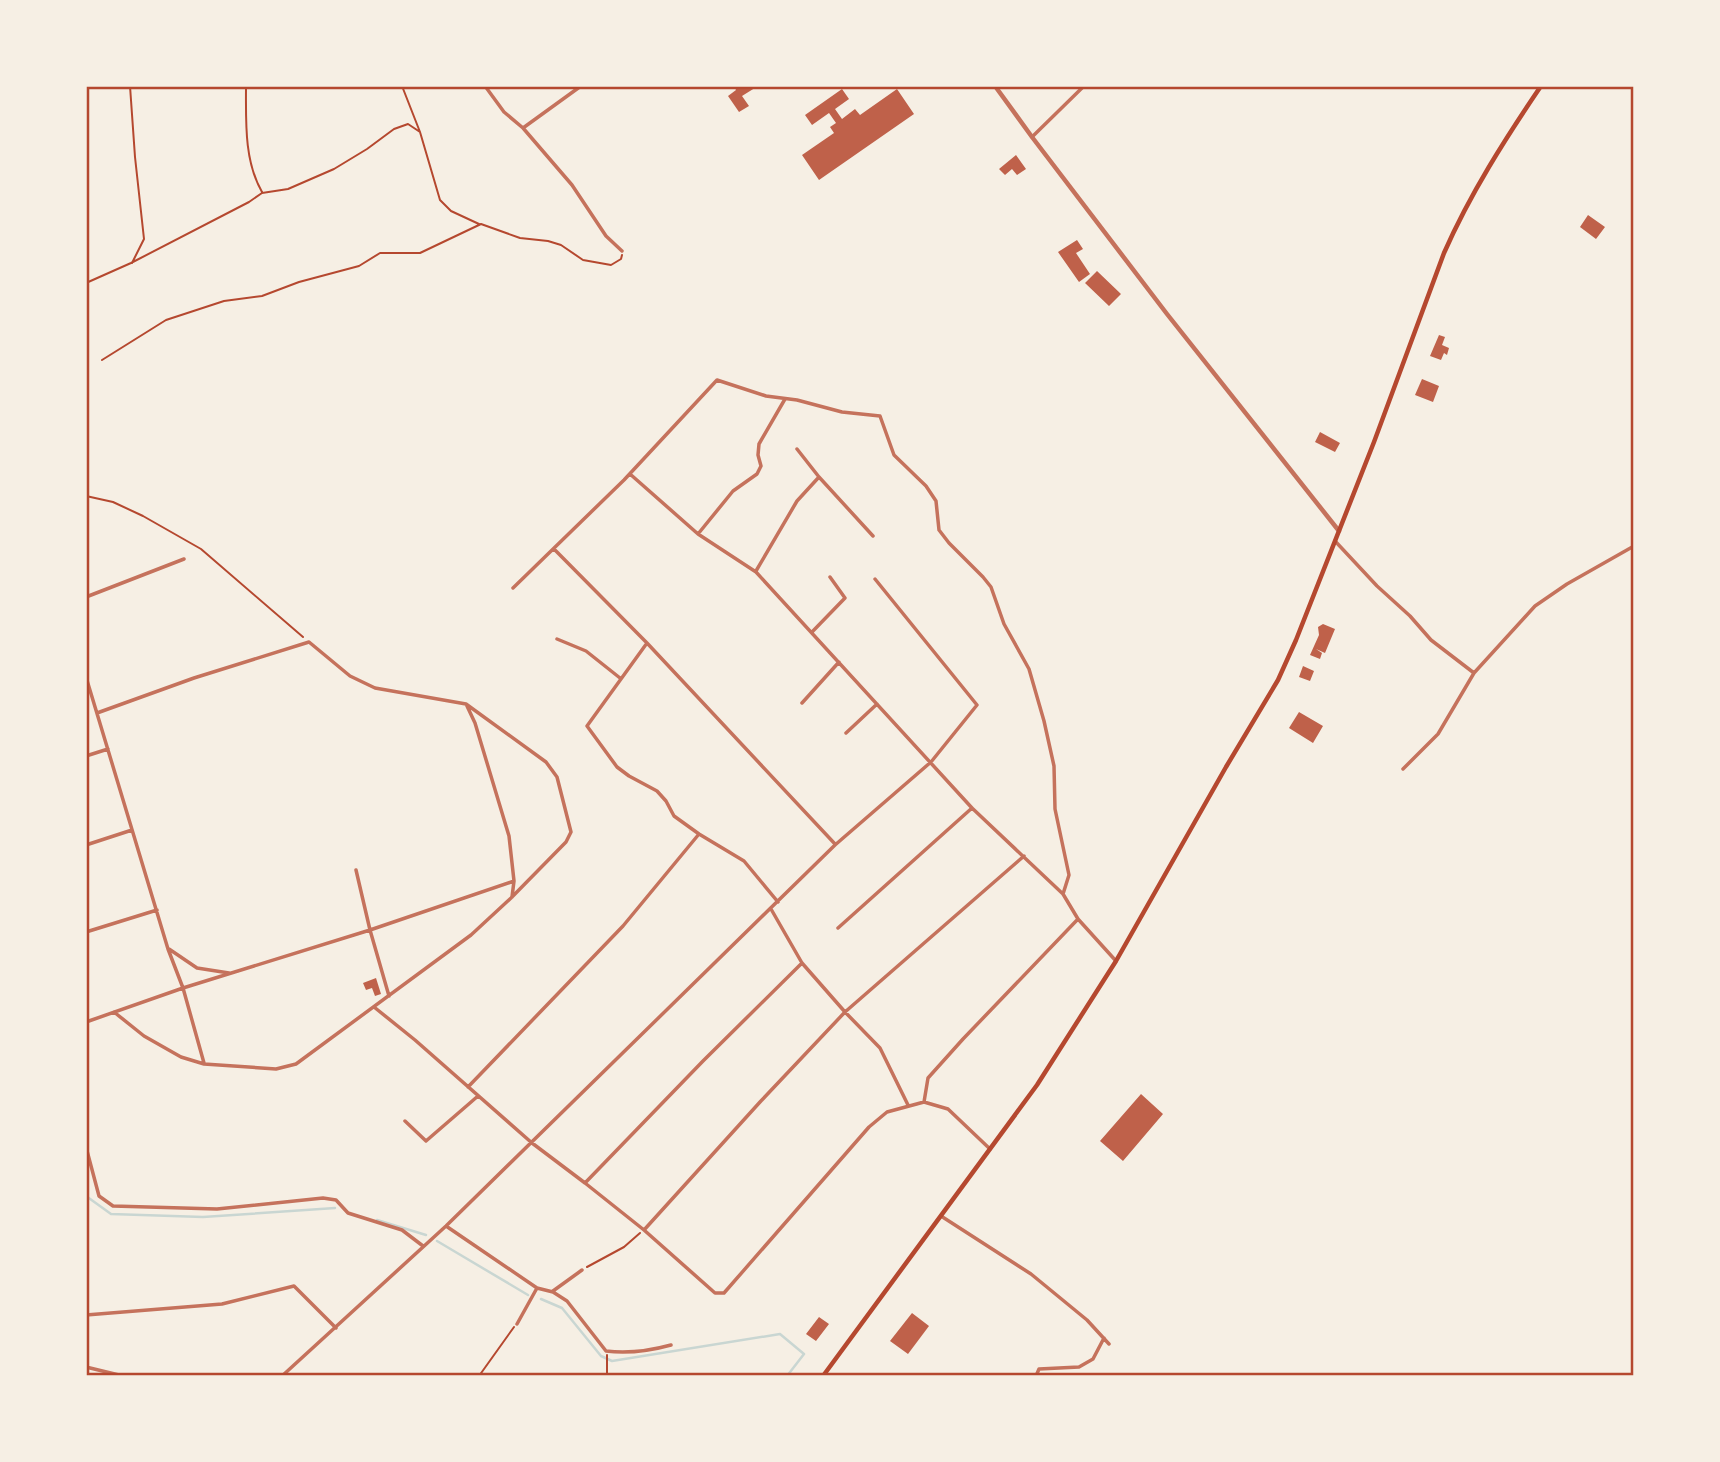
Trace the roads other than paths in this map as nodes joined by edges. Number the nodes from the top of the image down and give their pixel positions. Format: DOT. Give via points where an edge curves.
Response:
graph roads {
  1 [pos="485,86"];
  2 [pos="582,86"];
  3 [pos="995,86"];
  4 [pos="1084,86"];
  5 [pos="1541,86"];
  6 [pos="523,128"];
  7 [pos="1031,137"];
  8 [pos="622,251"];
  9 [pos="785,398"];
  10 [pos="797,449"];
  11 [pos="629,474"];
  12 [pos="819,477"];
  13 [pos="1339,531"];
  14 [pos="698,534"];
  15 [pos="873,536"];
  16 [pos="1335,541"];
  17 [pos="1634,546"];
  18 [pos="554,549"];
  19 [pos="184,559"];
  20 [pos="756,572"];
  21 [pos="830,577"];
  22 [pos="875,579"];
  23 [pos="513,588"];
  24 [pos="86,597"];
  25 [pos="812,632"];
  26 [pos="557,639"];
  27 [pos="647,643"];
  28 [pos="839,662"];
  29 [pos="1474,673"];
  30 [pos="86,677"];
  31 [pos="621,679"];
  32 [pos="802,703"];
  33 [pos="466,704"];
  34 [pos="877,704"];
  35 [pos="97,713"];
  36 [pos="846,733"];
  37 [pos="108,749"];
  38 [pos="86,756"];
  39 [pos="930,762"];
  40 [pos="1404,769"];
  41 [pos="972,808"];
  42 [pos="132,830"];
  43 [pos="699,834"];
  44 [pos="86,845"];
  45 [pos="835,845"];
  46 [pos="1024,856"];
  47 [pos="356,870"];
  48 [pos="514,881"];
  49 [pos="1063,894"];
  50 [pos="512,898"];
  51 [pos="778,902"];
  52 [pos="771,909"];
  53 [pos="156,910"];
  54 [pos="1078,919"];
  55 [pos="838,928"];
  56 [pos="370,930"];
  57 [pos="86,932"];
  58 [pos="168,949"];
  59 [pos="1116,961"];
  60 [pos="802,963"];
  61 [pos="231,974"];
  62 [pos="183,988"];
  63 [pos="389,996"];
  64 [pos="374,1007"];
  65 [pos="114,1012"];
  66 [pos="845,1012"];
  67 [pos="86,1022"];
  68 [pos="204,1064"];
  69 [pos="468,1087"];
  70 [pos="478,1096"];
  71 [pos="924,1102"];
  72 [pos="908,1105"];
  73 [pos="405,1121"];
  74 [pos="532,1143"];
  75 [pos="86,1147"];
  76 [pos="990,1149"];
  77 [pos="585,1183"];
  78 [pos="941,1216"];
  79 [pos="446,1226"];
  80 [pos="644,1230"];
  81 [pos="423,1246"];
  82 [pos="583,1269"];
  83 [pos="537,1288"];
  84 [pos="553,1292"];
  85 [pos="86,1315"];
  86 [pos="517,1324"];
  87 [pos="336,1328"];
  88 [pos="1104,1338"];
  89 [pos="1110,1344"];
  90 [pos="671,1345"];
  91 [pos="86,1367"];
  92 [pos="122,1376"];
  93 [pos="282,1376"];
  94 [pos="823,1376"];
  95 [pos="1036,1376"];
  1 -- 6 [label="street"];
  2 -- 6 [label="street"];
  3 -- 7 [label="street"];
  4 -- 7 [label="street"];
  5 -- 13 [label="main road" via="1457,223"];
  6 -- 8 [label="street"];
  7 -- 13 [label="street"];
  9 -- 11 [label="street" via="717,380"];
  9 -- 14 [label="street" via="759,444 757,474 733,491"];
  9 -- 49 [label="street" via="880,416 894,456 926,485 936,501 939,530 991,587 1004,624 1029,669 1044,721 1069,875"];
  10 -- 12 [label="street"];
  11 -- 14 [label="street"];
  11 -- 18 [label="street"];
  12 -- 15 [label="street"];
  12 -- 20 [label="street" via="797,501"];
  13 -- 16 [label="main road"];
  14 -- 20 [label="street"];
  16 -- 29 [label="street" via="1431,640"];
  16 -- 59 [label="main road" via="1278,680"];
  17 -- 29 [label="street" via="1535,606"];
  18 -- 23 [label="street"];
  18 -- 27 [label="street"];
  19 -- 24 [label="street"];
  20 -- 25 [label="street"];
  21 -- 25 [label="street" via="845,598"];
  22 -- 39 [label="street" via="977,705"];
  25 -- 28 [label="street"];
  26 -- 31 [label="street" via="586,651"];
  27 -- 31 [label="street"];
  27 -- 45 [label="street"];
  28 -- 32 [label="street"];
  28 -- 34 [label="street"];
  29 -- 40 [label="street" via="1438,734"];
  30 -- 35 [label="street"];
  31 -- 43 [label="street" via="587,726 617,767 657,791 674,816"];
  33 -- 35 [label="street" via="374,688 350,676 309,642"];
  33 -- 48 [label="street" via="509,836"];
  33 -- 50 [label="street" via="546,762 557,777 570,832 566,842"];
  34 -- 36 [label="street"];
  34 -- 39 [label="street"];
  35 -- 37 [label="street"];
  37 -- 38 [label="street"];
  37 -- 42 [label="street"];
  39 -- 41 [label="street"];
  39 -- 45 [label="street"];
  41 -- 46 [label="street"];
  41 -- 55 [label="street"];
  42 -- 44 [label="street"];
  42 -- 53 [label="street"];
  43 -- 51 [label="street" via="744,861"];
  43 -- 69 [label="street" via="623,926"];
  45 -- 51 [label="street"];
  46 -- 49 [label="street"];
  46 -- 66 [label="street"];
  47 -- 56 [label="street"];
  48 -- 50 [label="street"];
  48 -- 56 [label="street"];
  49 -- 54 [label="street"];
  50 -- 63 [label="street"];
  51 -- 52 [label="street"];
  52 -- 60 [label="street"];
  52 -- 74 [label="street"];
  53 -- 57 [label="street"];
  53 -- 58 [label="street"];
  54 -- 59 [label="street"];
  54 -- 71 [label="street" via="928,1078"];
  56 -- 61 [label="street"];
  56 -- 63 [label="street"];
  58 -- 61 [label="street" via="197,968"];
  58 -- 62 [label="street"];
  59 -- 76 [label="main road"];
  60 -- 66 [label="street"];
  60 -- 77 [label="street"];
  61 -- 62 [label="street"];
  62 -- 65 [label="street"];
  62 -- 68 [label="street"];
  63 -- 64 [label="street"];
  64 -- 68 [label="street" via="296,1064 276,1069"];
  64 -- 69 [label="street"];
  65 -- 67 [label="street"];
  65 -- 68 [label="street" via="153,1042"];
  66 -- 72 [label="street" via="880,1048"];
  66 -- 80 [label="street"];
  69 -- 70 [label="street"];
  70 -- 73 [label="street" via="426,1140"];
  70 -- 74 [label="street"];
  71 -- 72 [label="street"];
  71 -- 76 [label="street" via="948,1109"];
  72 -- 80 [label="street" via="887,1112 869,1127 724,1293 715,1293"];
  74 -- 77 [label="street"];
  74 -- 79 [label="street"];
  75 -- 81 [label="street" via="99,1196 113,1206 217,1209 323,1198 336,1200 348,1213 402,1230"];
  76 -- 78 [label="main road"];
  77 -- 80 [label="street"];
  78 -- 88 [label="street" via="1031,1274"];
  78 -- 94 [label="main road"];
  79 -- 81 [label="street"];
  79 -- 83 [label="street"];
  81 -- 87 [label="street"];
  82 -- 84 [label="street"];
  83 -- 84 [label="street"];
  83 -- 86 [label="street"];
  84 -- 90 [label="street" via="568,1301 606,1351 647,1351"];
  85 -- 87 [label="street" via="222,1304 294,1286"];
  87 -- 93 [label="street"];
  88 -- 89 [label="street"];
  88 -- 95 [label="street" via="1093,1359 1079,1367 1039,1369"];
  91 -- 92 [label="street"];
}
